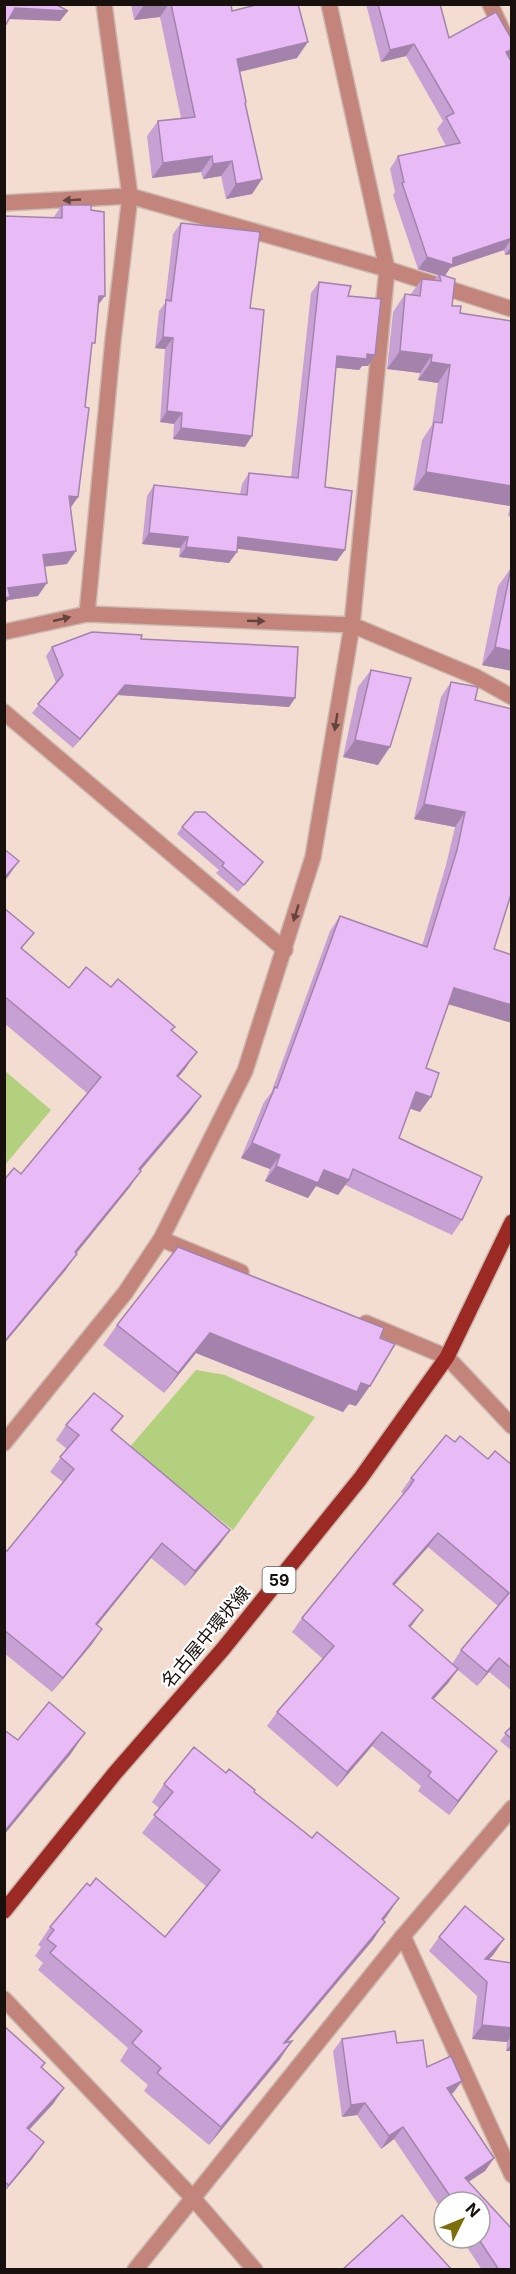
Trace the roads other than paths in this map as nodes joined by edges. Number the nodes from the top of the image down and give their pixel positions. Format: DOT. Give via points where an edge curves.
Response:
graph roads {
  1 [pos="104,4"];
  2 [pos="329,4"];
  3 [pos="490,4"];
  4 [pos="512,51"];
  5 [pos="130,196"];
  6 [pos="4,203"];
  7 [pos="387,269"];
  8 [pos="512,309"];
  9 [pos="87,614"];
  10 [pos="352,625"];
  11 [pos="4,632"];
  12 [pos="512,697"];
  13 [pos="4,712"];
  14 [pos="285,950"];
  15 [pos="512,1222"];
  16 [pos="161,1239"];
  17 [pos="260,1280"];
  18 [pos="348,1316"];
  19 [pos="447,1357"];
  20 [pos="512,1426"];
  21 [pos="4,1443"];
  22 [pos="512,1808"];
  23 [pos="4,1911"];
  24 [pos="404,1936"];
  25 [pos="4,1999"];
  26 [pos="512,2175"];
  27 [pos="193,2198"];
  28 [pos="135,2270"];
  29 [pos="255,2270"];
  1 -- 5 [label="street"];
  2 -- 7 [label="street"];
  3 -- 4 [label="street"];
  5 -- 6 [label="street, one-way"];
  5 -- 7 [label="street"];
  5 -- 9 [label="street"];
  7 -- 8 [label="street"];
  7 -- 10 [label="street"];
  9 -- 10 [label="street, one-way"];
  11 -- 9 [label="street, one-way"];
  10 -- 12 [label="street" via="476,677"];
  10 -- 14 [label="street, one-way" via="313,857"];
  13 -- 14 [label="street"];
  14 -- 16 [label="street" via="245,1071"];
  15 -- 19 [label="main road, 名古屋中環状線 / 59"];
  16 -- 17 [label="street"];
  16 -- 21 [label="street" via="125,1293"];
  18 -- 19 [label="street"];
  19 -- 20 [label="street"];
  19 -- 23 [label="main road, 名古屋中環状線 / 59" via="360,1479"];
  22 -- 24 [label="street"];
  24 -- 26 [label="street"];
  24 -- 27 [label="street"];
  25 -- 27 [label="street"];
  27 -- 28 [label="street"];
  27 -- 29 [label="street"];
}
